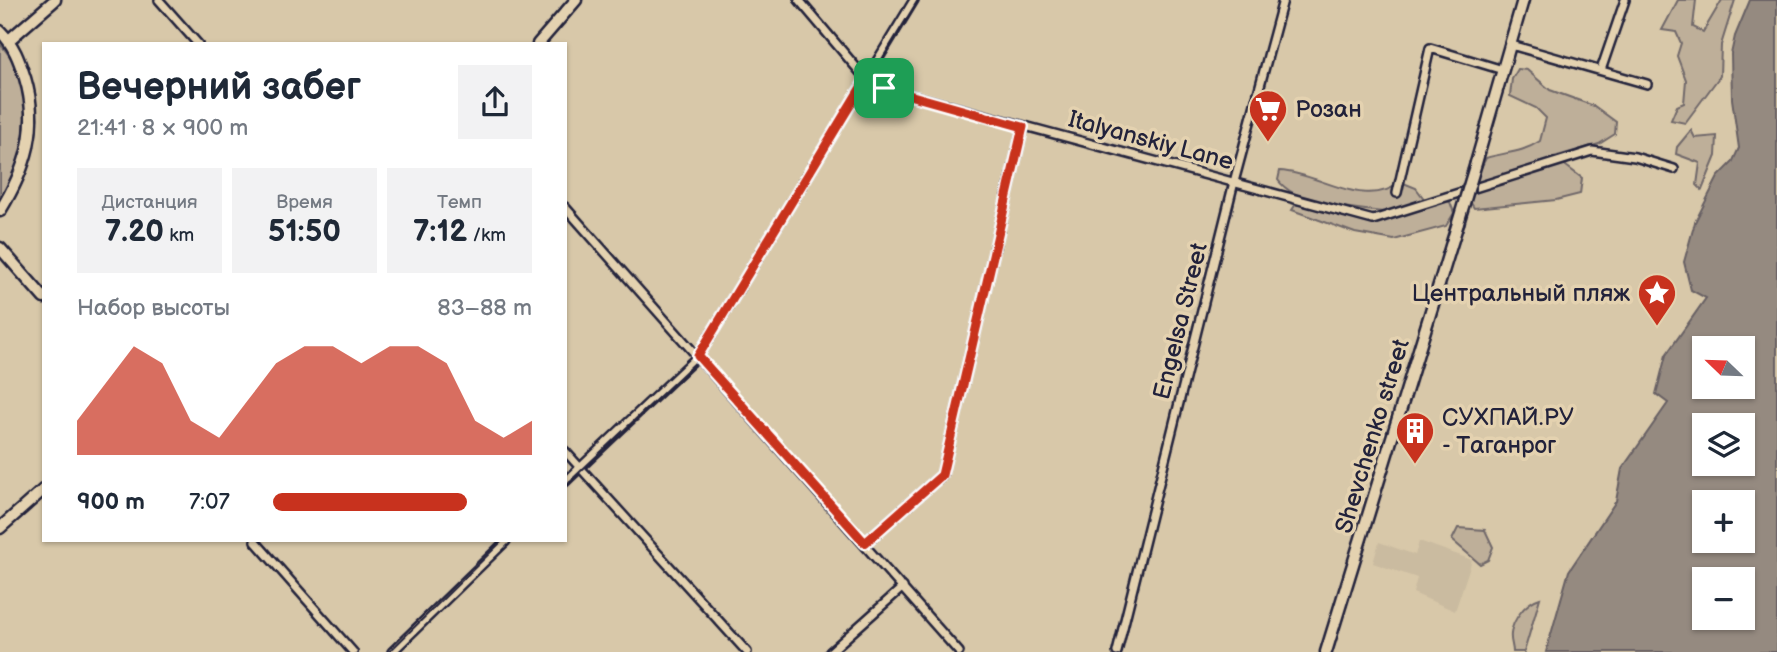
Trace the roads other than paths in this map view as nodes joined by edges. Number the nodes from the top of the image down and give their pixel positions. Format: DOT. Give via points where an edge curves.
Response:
graph roads {
  1 [pos="55,0"];
  2 [pos="159,0"];
  3 [pos="576,0"];
  4 [pos="799,0"];
  5 [pos="914,0"];
  6 [pos="1283,0"];
  7 [pos="1523,0"];
  8 [pos="1625,0"];
  9 [pos="0,31"];
  10 [pos="9,40"];
  11 [pos="196,42"];
  12 [pos="540,42"];
  13 [pos="1511,44"];
  14 [pos="1503,70"];
  15 [pos="1601,70"];
  16 [pos="866,79"];
  17 [pos="1647,84"];
  18 [pos="1023,127"];
  19 [pos="1674,169"];
  20 [pos="1234,182"];
  21 [pos="1397,193"];
  22 [pos="567,209"];
  23 [pos="0,211"];
  24 [pos="1,252"];
  25 [pos="42,297"];
  26 [pos="698,356"];
  27 [pos="567,453"];
  28 [pos="580,467"];
  29 [pos="567,480"];
  30 [pos="42,491"];
  31 [pos="0,527"];
  32 [pos="257,542"];
  33 [pos="505,542"];
  34 [pos="865,543"];
  35 [pos="902,587"];
  36 [pos="353,652"];
  37 [pos="392,652"];
  38 [pos="747,652"];
  39 [pos="830,652"];
  40 [pos="959,652"];
  41 [pos="1117,652"];
  42 [pos="1326,652"];
  1 -- 10 [label="street"];
  2 -- 11 [label="street"];
  3 -- 12 [label="street"];
  4 -- 16 [label="street, Italyanskiy Lane"];
  5 -- 16 [label="street"];
  6 -- 20 [label="street, Engelsa Street"];
  7 -- 13 [label="street"];
  8 -- 15 [label="street"];
  9 -- 10 [label="street"];
  10 -- 23 [label="street" via="29,91 32,129 23,166"];
  13 -- 14 [label="street"];
  13 -- 15 [label="street"];
  14 -- 21 [label="street" via="1430,48"];
  14 -- 42 [label="street, Shevchenko street, bridge"];
  15 -- 17 [label="street"];
  16 -- 18 [label="street, Italyanskiy Lane"];
  16 -- 26 [label="street"];
  18 -- 20 [label="street, Italyanskiy Lane"];
  18 -- 34 [label="street" via="942,475"];
  19 -- 20 [label="street, Italyanskiy Lane" via="1592,151 1373,220"];
  20 -- 41 [label="street, Engelsa Street"];
  22 -- 26 [label="street"];
  24 -- 25 [label="street"];
  26 -- 28 [label="street"];
  26 -- 34 [label="street"];
  27 -- 28 [label="street"];
  28 -- 29 [label="street"];
  28 -- 38 [label="street"];
  30 -- 31 [label="street"];
  32 -- 36 [label="street"];
  33 -- 37 [label="street"];
  34 -- 35 [label="street"];
  35 -- 39 [label="street"];
  35 -- 40 [label="street"];
}
